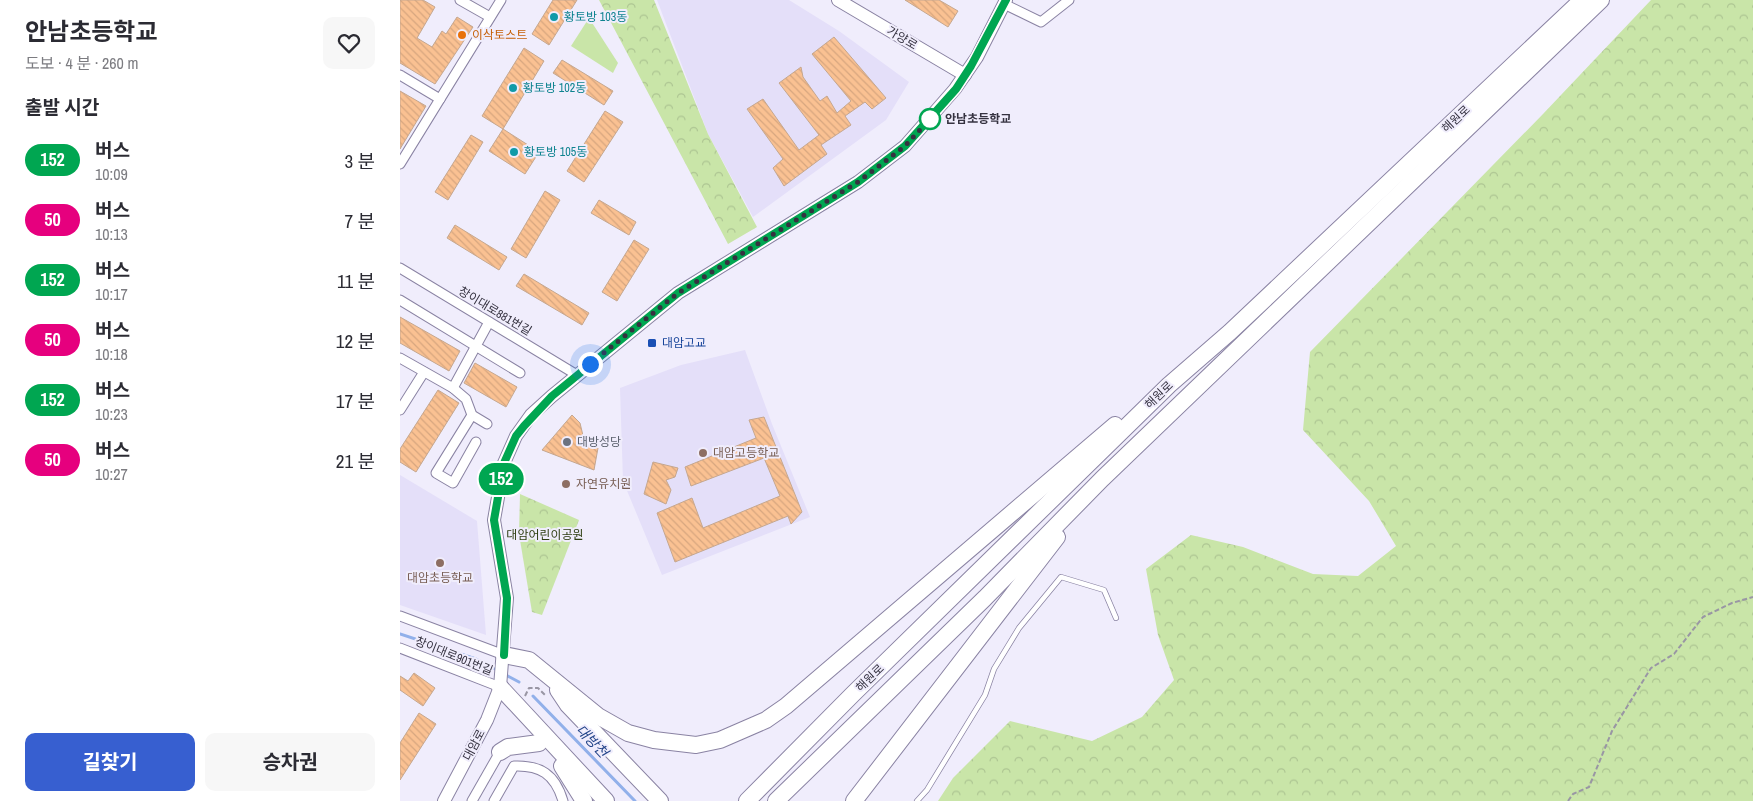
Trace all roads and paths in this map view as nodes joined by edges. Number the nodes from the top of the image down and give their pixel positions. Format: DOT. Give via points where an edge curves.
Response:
graph roads {
  1 [pos="460,0"];
  2 [pos="501,0"];
  3 [pos="838,0"];
  4 [pos="1069,0"];
  5 [pos="1582,0"];
  6 [pos="1601,0"];
  7 [pos="1005,2"];
  8 [pos="490,17"];
  9 [pos="400,75"];
  10 [pos="965,75"];
  11 [pos="440,99"];
  12 [pos="400,162"];
  13 [pos="400,268"];
  14 [pos="400,300"];
  15 [pos="489,322"];
  16 [pos="476,346"];
  17 [pos="400,358"];
  18 [pos="424,372"];
  19 [pos="520,373"];
  20 [pos="577,375"];
  21 [pos="1169,385"];
  22 [pos="452,388"];
  23 [pos="400,410"];
  24 [pos="472,415"];
  25 [pos="487,424"];
  26 [pos="476,442"];
  27 [pos="1102,479"];
  28 [pos="1753,597"];
  29 [pos="400,616"];
  30 [pos="1116,618"];
  31 [pos="400,648"];
  32 [pos="504,655"];
  33 [pos="543,682"];
  34 [pos="500,687"];
  35 [pos="525,694"];
  36 [pos="539,743"];
  37 [pos="500,752"];
  38 [pos="444,801"];
  39 [pos="472,801"];
  40 [pos="494,801"];
  41 [pos="562,801"];
  42 [pos="584,801"];
  43 [pos="606,801"];
  44 [pos="660,801"];
  45 [pos="747,801"];
  46 [pos="776,801"];
  47 [pos="854,801"];
  48 [pos="917,801"];
  49 [pos="1568,801"];
  1 -- 8 [label="street"];
  2 -- 8 [label="street"];
  3 -- 10 [label="street, 가양로"];
  4 -- 7 [label="street" via="1041,22"];
  5 -- 21 [label="highway, 해원로" via="1230,332"];
  6 -- 27 [label="highway, 해원로"];
  7 -- 10 [label="street"];
  8 -- 11 [label="street"];
  9 -- 11 [label="street"];
  10 -- 20 [label="street" via="905,146 858,182 678,293"];
  11 -- 12 [label="street"];
  13 -- 15 [label="street, 창이대로881번길"];
  14 -- 16 [label="street"];
  15 -- 16 [label="street"];
  15 -- 20 [label="street, 창이대로881번길"];
  16 -- 19 [label="street"];
  16 -- 22 [label="street"];
  17 -- 18 [label="street"];
  18 -- 22 [label="street"];
  18 -- 23 [label="street"];
  20 -- 32 [label="street" via="531,415 516,436 504,463 494,520 507,598"];
  21 -- 33 [label="highway" via="1096,440 818,680 766,720 720,740 676,744 628,733"];
  21 -- 45 [label="highway, 해원로"];
  22 -- 24 [label="street" via="466,399"];
  24 -- 25 [label="street"];
  24 -- 26 [label="street" via="436,473 453,483"];
  27 -- 46 [label="highway, 해원로"];
  27 -- 47 [label="highway"];
  28 -- 49 [label="path" via="1703,617 1674,654 1652,668 1612,732 1589,786 1573,794"];
  29 -- 32 [label="street"];
  30 -- 48 [label="lane" via="1104,590 1060,577 1018,628 994,669 985,695"];
  31 -- 34 [label="street, 창이대로901번길"];
  32 -- 33 [label="highway" via="528,660"];
  32 -- 34 [label="street, 대암로"];
  33 -- 35 [label="path" via="529,688"];
  33 -- 44 [label="highway"];
  34 -- 36 [label="highway" via="505,707"];
  34 -- 38 [label="street, 대암로" via="487,720"];
  34 -- 43 [label="highway"];
  36 -- 37 [label="highway" via="508,747"];
  36 -- 42 [label="highway" via="561,766"];
  37 -- 39 [label="street"];
  40 -- 41 [label="street" via="514,766 531,766 545,772 561,794"];
}
